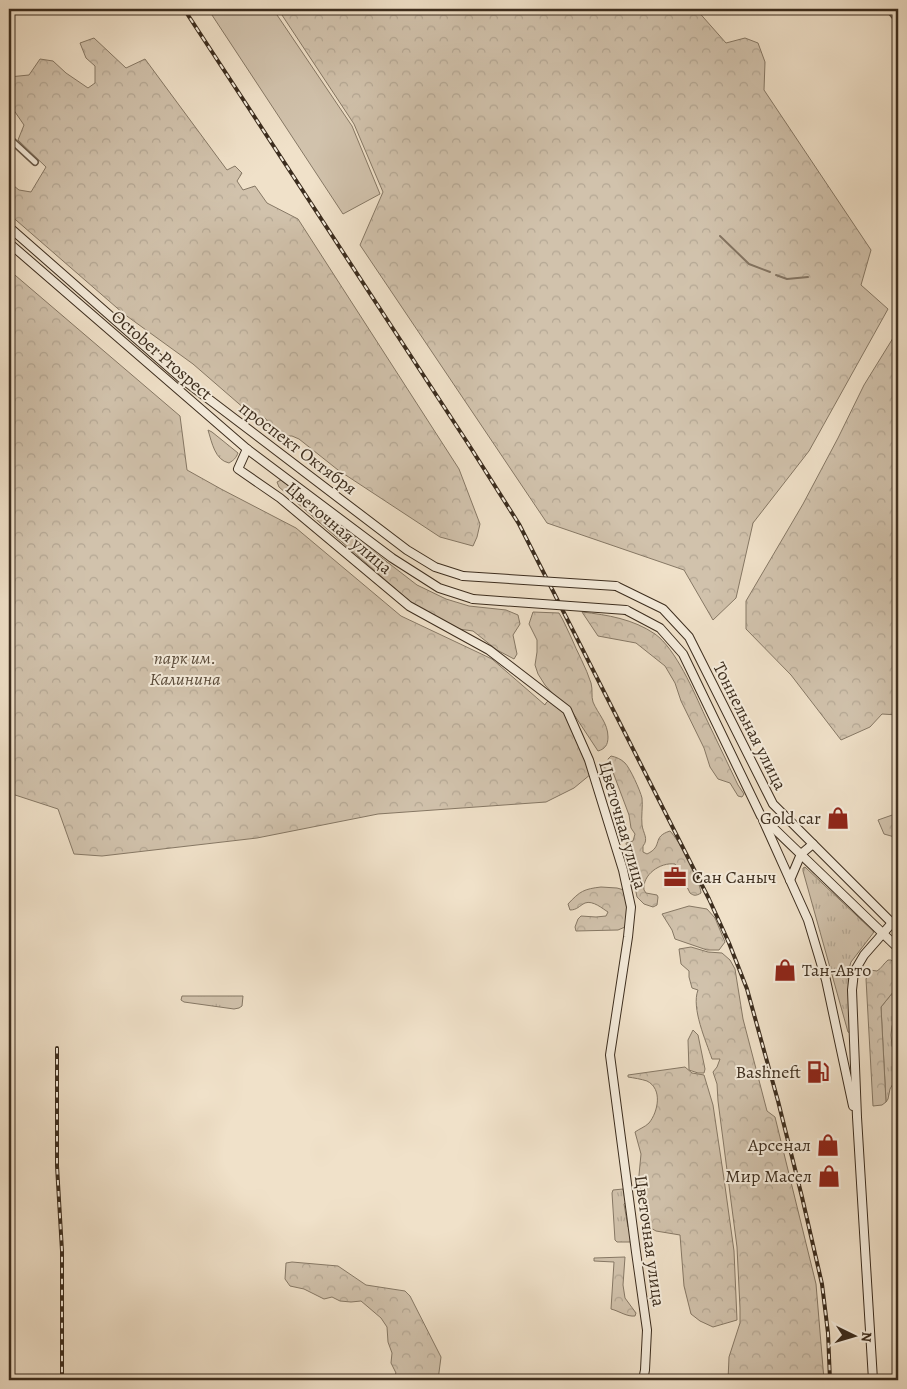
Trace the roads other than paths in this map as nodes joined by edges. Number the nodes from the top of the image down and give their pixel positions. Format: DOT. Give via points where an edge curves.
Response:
graph roads {
  1 [pos="889,9"];
  2 [pos="898,20"];
  3 [pos="9,138"];
  4 [pos="35,162"];
  5 [pos="9,227"];
  6 [pos="9,243"];
  7 [pos="247,449"];
  8 [pos="616,586"];
  9 [pos="626,610"];
  10 [pos="762,816"];
  11 [pos="813,844"];
  12 [pos="801,854"];
  13 [pos="790,880"];
  14 [pos="892,922"];
  15 [pos="898,929"];
  16 [pos="883,933"];
  17 [pos="898,948"];
  18 [pos="857,1117"];
  19 [pos="643,1380"];
  20 [pos="873,1380"];
  1 -- 2 [label="street"];
  3 -- 4 [label="street"];
  5 -- 8 [label="main road, проспект Октября, bridge" via="182,378 407,550 435,567 464,576"];
  6 -- 7 [label="main road, October Prospect"];
  7 -- 9 [label="main road, October Prospect, bridge" via="392,558 439,588 473,599"];
  7 -- 19 [label="main road, Цветочная улица" via="238,469 280,498 409,606 489,650 567,710 589,760 631,907 610,1055 647,1330"];
  8 -- 11 [label="main road, Тоннельная улица" via="663,609 689,637 773,804"];
  9 -- 10 [label="main road, Тоннельная улица" via="660,628 683,654"];
  10 -- 12 [label="main road, Тоннельная улица"];
  10 -- 13 [label="main road"];
  11 -- 12 [label="main road"];
  11 -- 14 [label="main road, Тоннельная улица"];
  12 -- 13 [label="main road"];
  12 -- 16 [label="main road, Тоннельная улица"];
  13 -- 18 [label="main road" via="808,920 826,980"];
  14 -- 15 [label="main road, Тоннельная улица"];
  14 -- 16 [label="main road"];
  16 -- 17 [label="main road, Тоннельная улица"];
  16 -- 18 [label="main road" via="854,972"];
  18 -- 20 [label="main road"];
}
